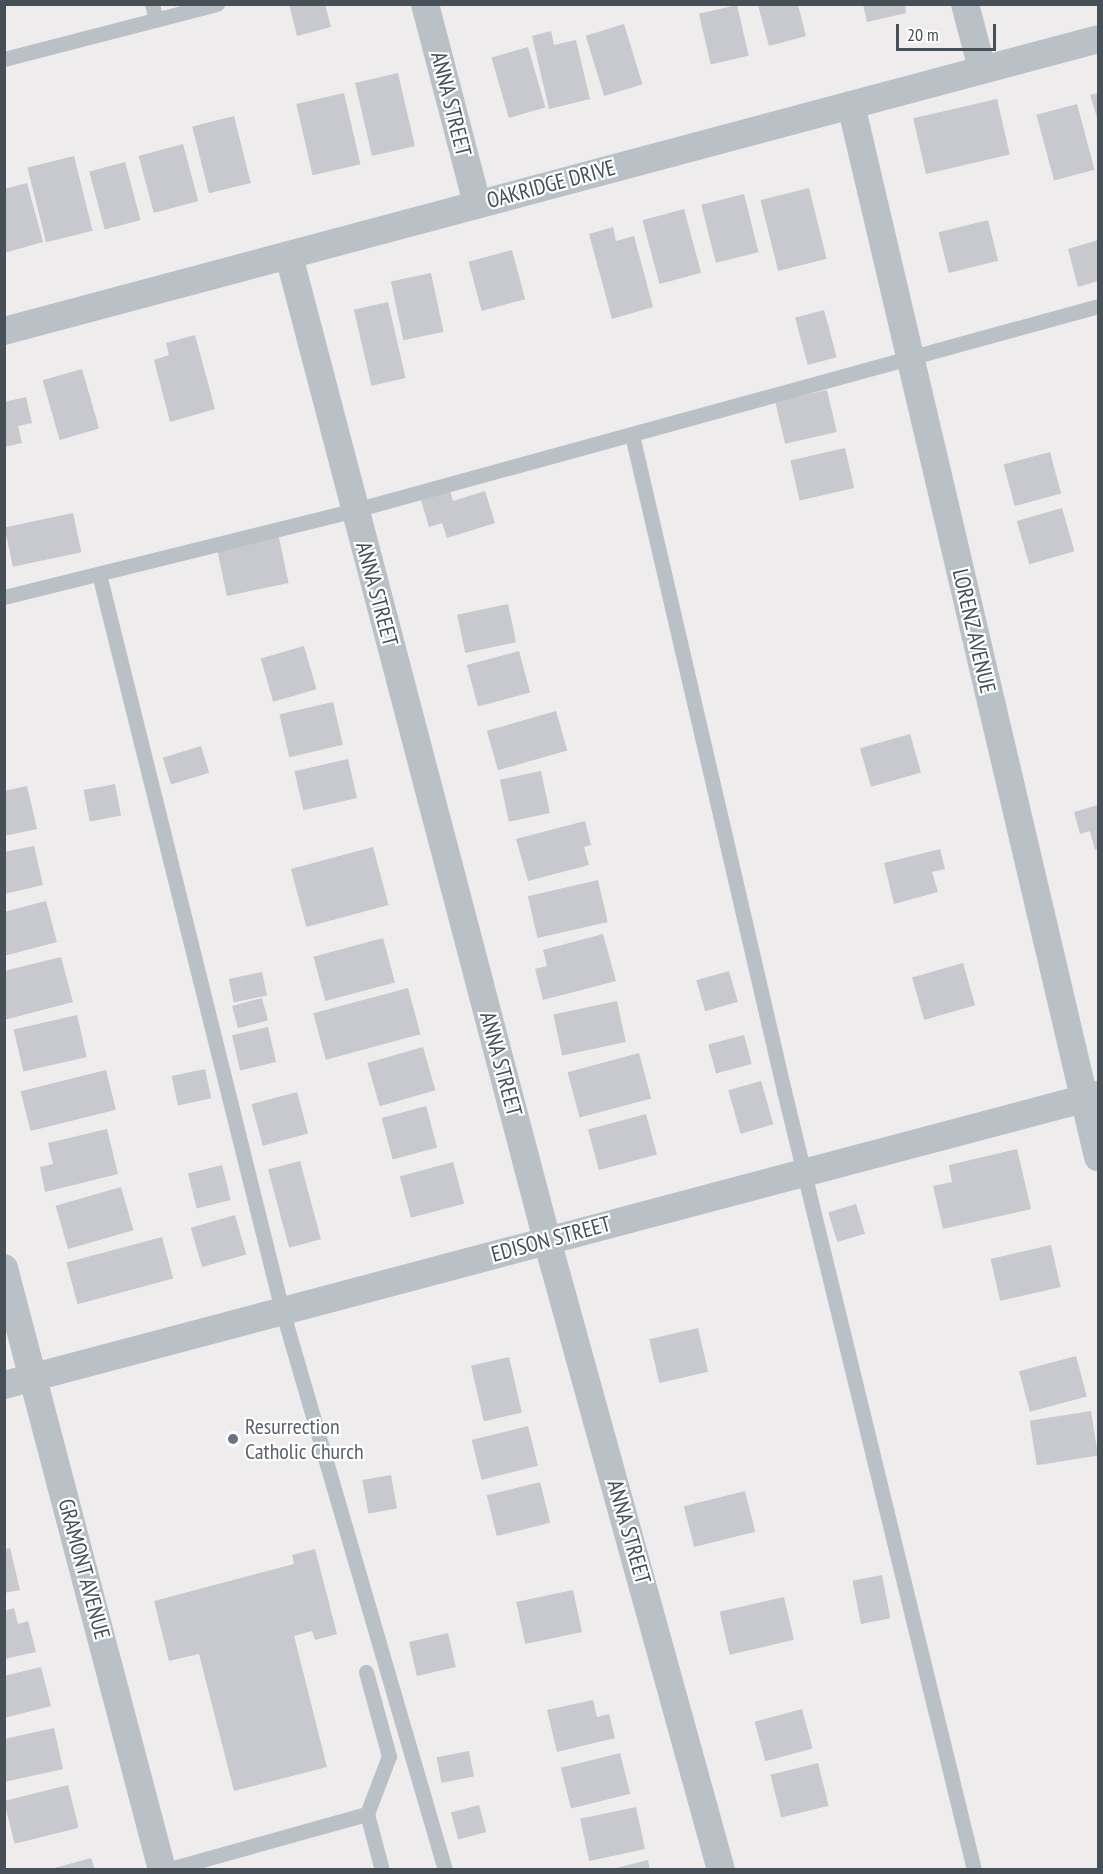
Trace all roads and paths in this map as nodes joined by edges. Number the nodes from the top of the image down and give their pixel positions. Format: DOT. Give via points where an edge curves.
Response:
graph roads {
  1 [pos="152,4"];
  2 [pos="217,4"];
  3 [pos="425,4"];
  4 [pos="965,4"];
  5 [pos="156,20"];
  6 [pos="1098,39"];
  7 [pos="4,59"];
  8 [pos="982,69"];
  9 [pos="851,105"];
  10 [pos="477,204"];
  11 [pos="288,255"];
  12 [pos="1098,306"];
  13 [pos="4,331"];
  14 [pos="910,360"];
  15 [pos="632,435"];
  16 [pos="355,510"];
  17 [pos="99,574"];
  18 [pos="4,597"];
  19 [pos="1091,1096"];
  20 [pos="1098,1157"];
  21 [pos="807,1172"];
  22 [pos="547,1240"];
  23 [pos="4,1269"];
  24 [pos="282,1310"];
  25 [pos="33,1378"];
  26 [pos="4,1385"];
  27 [pos="366,1672"];
  28 [pos="367,1814"];
  29 [pos="200,1865"];
  30 [pos="164,1869"];
  31 [pos="382,1869"];
  32 [pos="445,1869"];
  33 [pos="721,1869"];
  34 [pos="974,1869"];
  1 -- 5 [label="lane"];
  2 -- 5 [label="lane"];
  3 -- 10 [label="street, ANNA STREET"];
  4 -- 8 [label="street"];
  5 -- 7 [label="lane"];
  6 -- 8 [label="street, OAKRIDGE DRIVE"];
  8 -- 9 [label="street, OAKRIDGE DRIVE"];
  9 -- 10 [label="street, OAKRIDGE DRIVE"];
  9 -- 14 [label="street, LORENZ AVENUE"];
  10 -- 11 [label="street, OAKRIDGE DRIVE"];
  11 -- 13 [label="street, OAKRIDGE DRIVE"];
  11 -- 16 [label="street, ANNA STREET"];
  12 -- 14 [label="lane"];
  14 -- 15 [label="lane"];
  14 -- 19 [label="street, LORENZ AVENUE"];
  15 -- 16 [label="lane"];
  15 -- 21 [label="lane"];
  16 -- 17 [label="lane"];
  16 -- 22 [label="street, ANNA STREET"];
  17 -- 18 [label="lane"];
  17 -- 24 [label="lane"];
  19 -- 20 [label="street, LORENZ AVENUE"];
  19 -- 21 [label="street, EDISON STREET"];
  21 -- 22 [label="street, EDISON STREET"];
  21 -- 34 [label="lane"];
  22 -- 24 [label="street, EDISON STREET"];
  22 -- 33 [label="street, ANNA STREET"];
  23 -- 25 [label="street, GRAMONT AVENUE"];
  24 -- 25 [label="street, EDISON STREET"];
  24 -- 32 [label="lane"];
  25 -- 26 [label="street, EDISON STREET"];
  25 -- 30 [label="street, GRAMONT AVENUE"];
  27 -- 28 [label="lane" via="389,1756"];
  28 -- 29 [label="lane"];
  28 -- 31 [label="lane"];
  29 -- 30 [label="lane"];
}
